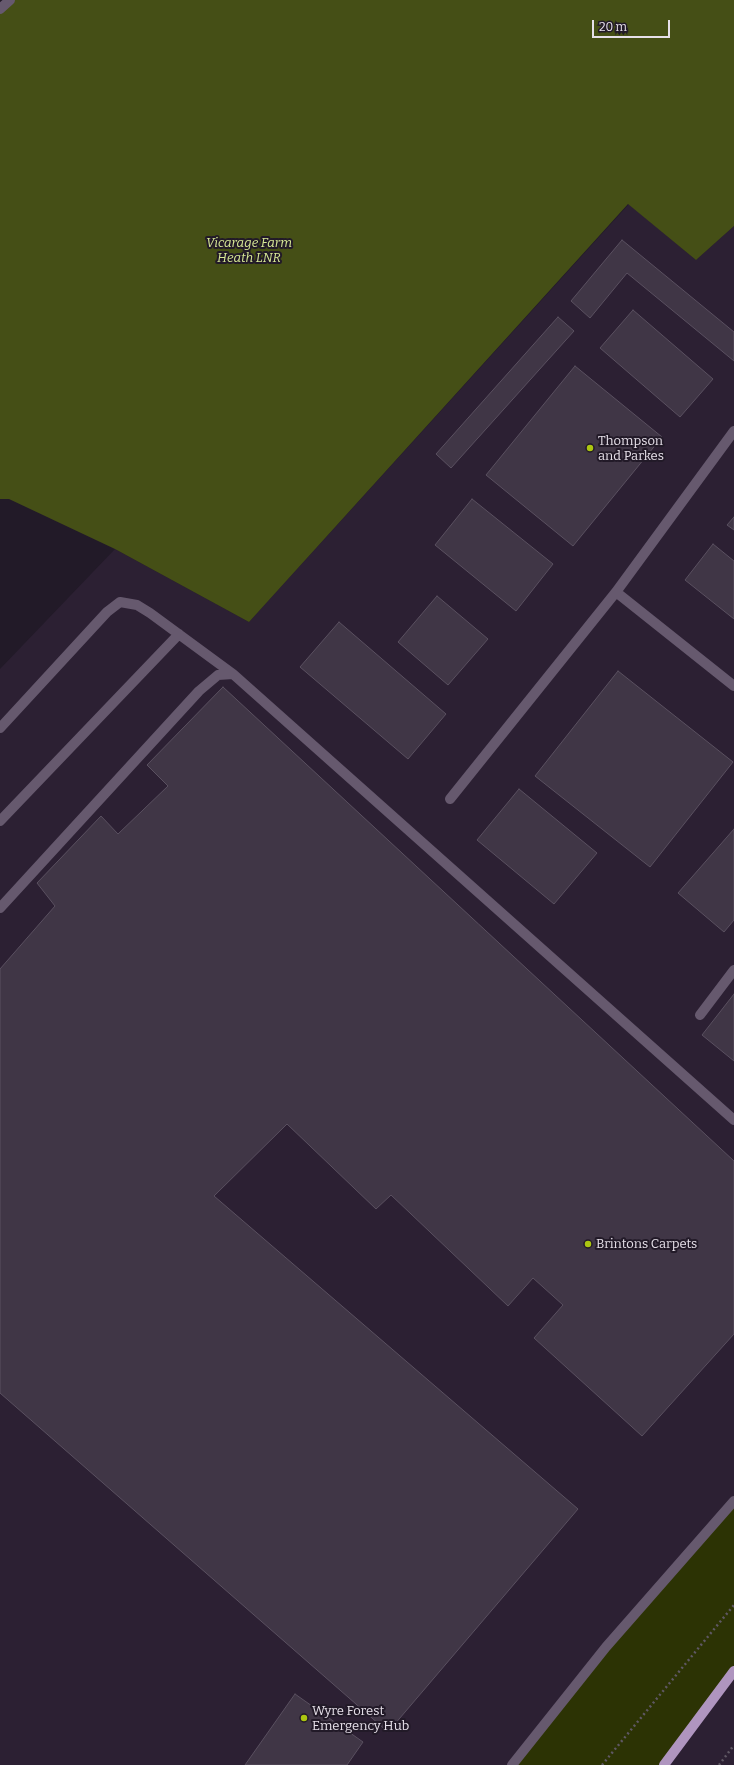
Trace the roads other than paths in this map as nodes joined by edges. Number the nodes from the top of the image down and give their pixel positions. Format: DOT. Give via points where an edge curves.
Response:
graph roads {
  1 [pos="10,0"];
  2 [pos="0,9"];
  3 [pos="734,431"];
  4 [pos="616,592"];
  5 [pos="179,634"];
  6 [pos="233,674"];
  7 [pos="734,686"];
  8 [pos="0,728"];
  9 [pos="450,799"];
  10 [pos="0,821"];
  11 [pos="0,908"];
  12 [pos="734,970"];
  13 [pos="700,1016"];
  14 [pos="734,1120"];
  15 [pos="734,1501"];
  16 [pos="734,1671"];
  17 [pos="512,1765"];
  18 [pos="664,1765"];
  1 -- 2 [label="street"];
  3 -- 4 [label="street"];
  4 -- 7 [label="street"];
  4 -- 9 [label="street"];
  5 -- 6 [label="street"];
  5 -- 8 [label="street" via="137,605 120,602 107,612"];
  5 -- 10 [label="street"];
  6 -- 11 [label="street" via="218,675 199,691"];
  6 -- 14 [label="street"];
  12 -- 13 [label="street"];
  15 -- 17 [label="street" via="606,1647"];
  16 -- 18 [label="main road"];
}
